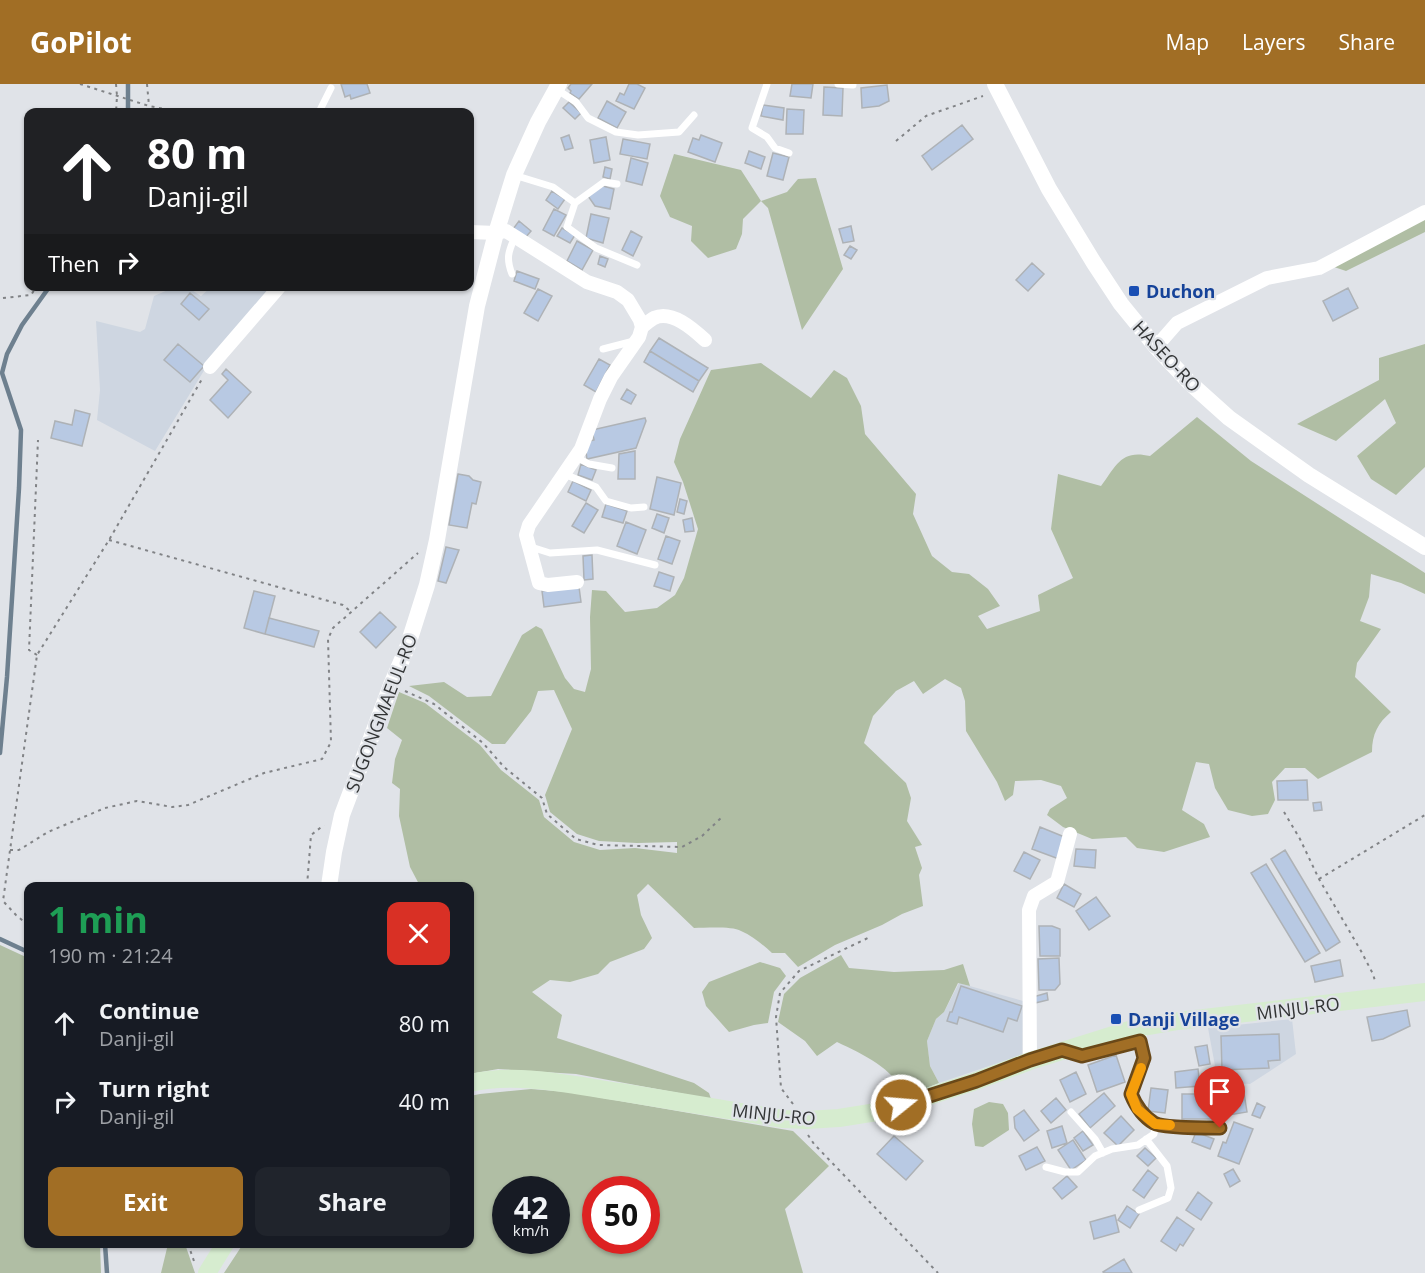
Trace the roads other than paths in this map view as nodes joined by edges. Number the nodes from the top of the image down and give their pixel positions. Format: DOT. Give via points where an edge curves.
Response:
graph roads {
  1 [pos="767,84"];
  2 [pos="838,84"];
  3 [pos="853,85"];
  4 [pos="557,86"];
  5 [pos="331,88"];
  6 [pos="997,88"];
  7 [pos="321,108"];
  8 [pos="694,115"];
  9 [pos="789,153"];
  10 [pos="514,175"];
  11 [pos="617,184"];
  12 [pos="575,203"];
  13 [pos="1425,212"];
  14 [pos="474,232"];
  15 [pos="496,233"];
  16 [pos="515,237"];
  17 [pos="637,265"];
  18 [pos="512,274"];
  19 [pos="276,291"];
  20 [pos="642,327"];
  21 [pos="705,340"];
  22 [pos="634,344"];
  23 [pos="1156,347"];
  24 [pos="603,349"];
  25 [pos="210,367"];
  26 [pos="576,457"];
  27 [pos="612,468"];
  28 [pos="564,474"];
  29 [pos="644,507"];
  30 [pos="528,546"];
  31 [pos="1425,547"];
  32 [pos="655,565"];
  33 [pos="577,582"];
  34 [pos="1070,834"];
  35 [pos="330,882"];
  36 [pos="1425,992"];
  37 [pos="1144,1034"];
  38 [pos="1030,1060"];
  39 [pos="474,1082"];
  40 [pos="1071,1112"];
  41 [pos="1155,1124"];
  42 [pos="1220,1128"];
  43 [pos="1146,1139"];
  44 [pos="1103,1153"];
  45 [pos="1046,1167"];
  46 [pos="1139,1210"];
  47 [pos="223,1248"];
  48 [pos="207,1273"];
  1 -- 9 [label="lane" via="752,128"];
  2 -- 3 [label="lane"];
  4 -- 8 [label="lane, SUGONGMAEUL-RO" via="588,118 616,132 679,132"];
  4 -- 10 [label="street, SUGONGMAEUL-RO"];
  5 -- 7 [label="lane"];
  6 -- 23 [label="street, HASEO-RO" via="1049,189 1094,263"];
  10 -- 12 [label="lane" via="553,187"];
  10 -- 15 [label="street, SUGONGMAEUL-RO"];
  11 -- 12 [label="lane" via="604,182"];
  12 -- 17 [label="lane" via="567,227 596,248"];
  13 -- 23 [label="street" via="1319,268 1267,278 1177,323"];
  14 -- 15 [label="street"];
  15 -- 16 [label="street" via="506,231"];
  15 -- 35 [label="street, SUGONGMAEUL-RO" via="477,306 427,585 407,648 342,815"];
  16 -- 18 [label="lane" via="508,264"];
  16 -- 20 [label="street" via="587,282 617,292 628,300"];
  19 -- 25 [label="street"];
  20 -- 21 [label="street" via="655,317 672,317"];
  20 -- 22 [label="street"];
  22 -- 24 [label="lane"];
  22 -- 26 [label="street" via="611,377"];
  23 -- 31 [label="street, HASEO-RO" via="1229,418 1310,475"];
  26 -- 27 [label="lane"];
  26 -- 28 [label="street"];
  28 -- 29 [label="lane" via="596,487 606,501 631,508"];
  28 -- 30 [label="street" via="529,525"];
  30 -- 32 [label="lane" via="550,553 597,550"];
  30 -- 33 [label="street" via="539,583"];
  34 -- 38 [label="street" via="1057,882 1034,896 1029,910"];
  36 -- 37 [label="main road, MINJU-RO" via="1178,1021"];
  37 -- 38 [label="main road, MINJU-RO" via="1119,1032"];
  37 -- 41 [label="lane" via="1144,1058 1131,1094 1137,1109"];
  38 -- 39 [label="main road, MINJU-RO" via="883,1111 797,1120 540,1081"];
  40 -- 44 [label="lane"];
  41 -- 42 [label="lane"];
  41 -- 43 [label="lane" via="1154,1134"];
  43 -- 44 [label="lane" via="1138,1145"];
  43 -- 46 [label="lane" via="1167,1166 1171,1188 1167,1198"];
  44 -- 45 [label="lane" via="1078,1172"];
  47 -- 48 [label="main road"];
}
